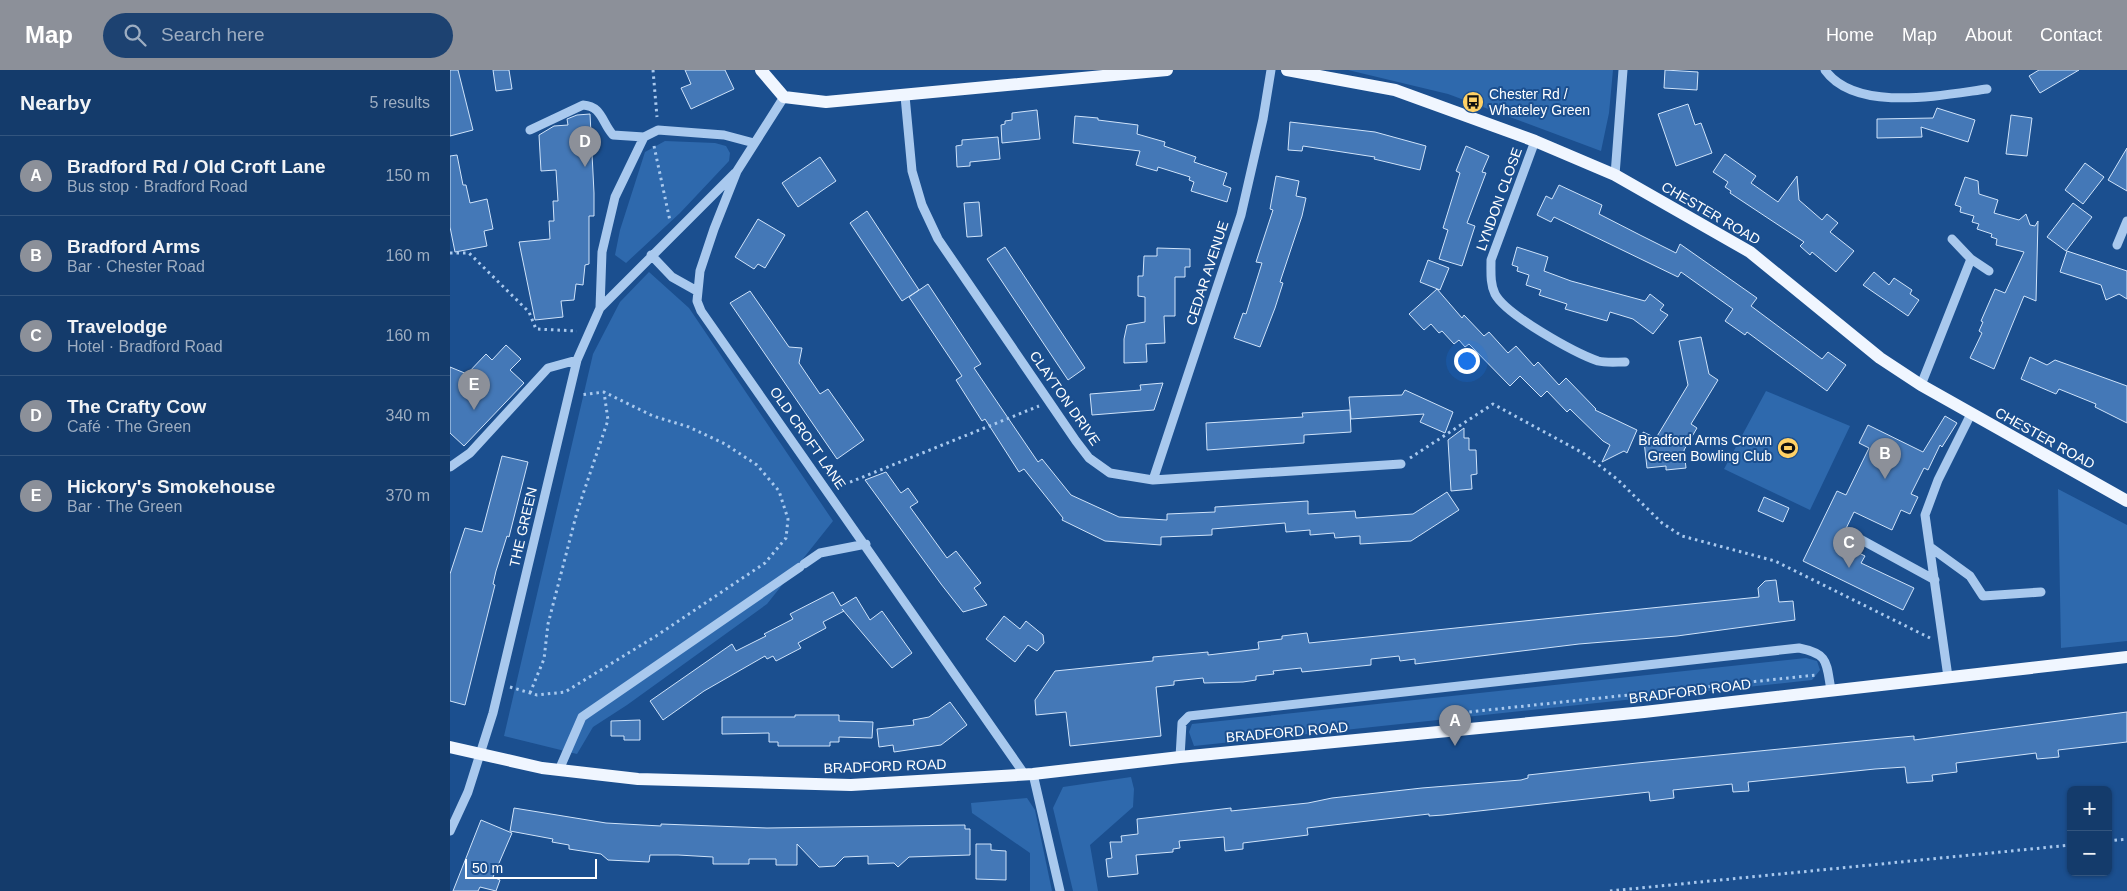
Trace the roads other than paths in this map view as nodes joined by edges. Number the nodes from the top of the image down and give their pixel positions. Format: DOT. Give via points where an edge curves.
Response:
graph roads {
  1 [pos="761,70"];
  2 [pos="1159,70"];
  3 [pos="1271,70"];
  4 [pos="1287,70"];
  5 [pos="1623,70"];
  6 [pos="1825,70"];
  7 [pos="1987,89"];
  8 [pos="904,96"];
  9 [pos="784,97"];
  10 [pos="530,130"];
  11 [pos="651,134"];
  12 [pos="1535,141"];
  13 [pos="754,143"];
  14 [pos="737,171"];
  15 [pos="1614,175"];
  16 [pos="2127,221"];
  17 [pos="2124,235"];
  18 [pos="1952,239"];
  19 [pos="2117,245"];
  20 [pos="651,255"];
  21 [pos="1971,259"];
  22 [pos="1989,271"];
  23 [pos="697,291"];
  24 [pos="600,308"];
  25 [pos="577,360"];
  26 [pos="1625,362"];
  27 [pos="1921,385"];
  28 [pos="1971,414"];
  29 [pos="1401,464"];
  30 [pos="450,467"];
  31 [pos="1153,480"];
  32 [pos="2127,501"];
  33 [pos="1860,539"];
  34 [pos="866,544"];
  35 [pos="1930,547"];
  36 [pos="1935,580"];
  37 [pos="2041,592"];
  38 [pos="2127,657"];
  39 [pos="1948,676"];
  40 [pos="1831,690"];
  41 [pos="450,748"];
  42 [pos="481,755"];
  43 [pos="1180,757"];
  44 [pos="559,770"];
  45 [pos="1029,774"];
  46 [pos="450,831"];
  47 [pos="1060,891"];
  1 -- 9 [label="main road"];
  2 -- 8 [label="main road"];
  3 -- 31 [label="street, CEDAR AVENUE" via="1241,215"];
  4 -- 12 [label="main road, CHESTER ROAD" via="1395,90"];
  5 -- 15 [label="street"];
  6 -- 7 [label="street" via="1832,80 1850,91 1874,96 1922,97"];
  8 -- 9 [label="main road" via="826,102"];
  8 -- 31 [label="street, CLAYTON DRIVE" via="912,171 922,206 938,239 1090,458 1110,473"];
  9 -- 13 [label="street, OLD CROFT LANE"];
  10 -- 11 [label="street" via="583,104 593,105 599,110 605,127 612,135"];
  11 -- 13 [label="street" via="724,135"];
  11 -- 24 [label="street, THE GREEN" via="614,198 602,252"];
  12 -- 15 [label="main road, CHESTER ROAD"];
  12 -- 26 [label="street, LYNDON CLOSE" via="1491,260 1491,281 1495,293 1516,315 1573,350 1600,362"];
  13 -- 14 [label="street, OLD CROFT LANE"];
  14 -- 20 [label="street, THE GREEN"];
  14 -- 23 [label="street, OLD CROFT LANE" via="700,271"];
  15 -- 27 [label="main road, CHESTER ROAD" via="1750,252 1880,358"];
  16 -- 17 [label="street"];
  17 -- 19 [label="street"];
  18 -- 21 [label="street"];
  20 -- 23 [label="street" via="672,277"];
  20 -- 24 [label="street, THE GREEN"];
  21 -- 22 [label="street"];
  21 -- 27 [label="street"];
  23 -- 34 [label="street, OLD CROFT LANE" via="701,310"];
  24 -- 25 [label="street, THE GREEN"];
  25 -- 30 [label="street" via="548,368 470,453"];
  25 -- 42 [label="street, THE GREEN"];
  27 -- 28 [label="main road, CHESTER ROAD"];
  28 -- 32 [label="main road, CHESTER ROAD"];
  28 -- 35 [label="street" via="1938,480 1925,515"];
  29 -- 31 [label="street, CLAYTON DRIVE"];
  33 -- 36 [label="street"];
  34 -- 44 [label="street" via="820,553 582,717"];
  34 -- 45 [label="street, OLD CROFT LANE"];
  35 -- 36 [label="street"];
  35 -- 37 [label="street" via="1970,576 1982,596"];
  36 -- 39 [label="street"];
  38 -- 39 [label="main road, BRADFORD ROAD"];
  39 -- 40 [label="main road, BRADFORD ROAD"];
  40 -- 43 [label="main road, BRADFORD ROAD" via="1625,714"];
  40 -- 43 [label="street" via="1826,660 1818,652 1799,648 1189,716 1182,723"];
  41 -- 42 [label="main road, BRADFORD ROAD"];
  42 -- 44 [label="main road, BRADFORD ROAD"];
  42 -- 46 [label="street, THE GREEN"];
  43 -- 45 [label="main road, BRADFORD ROAD"];
  44 -- 45 [label="main road, BRADFORD ROAD" via="638,779 851,785"];
  45 -- 47 [label="street, OLD CROFT LANE"];
}
